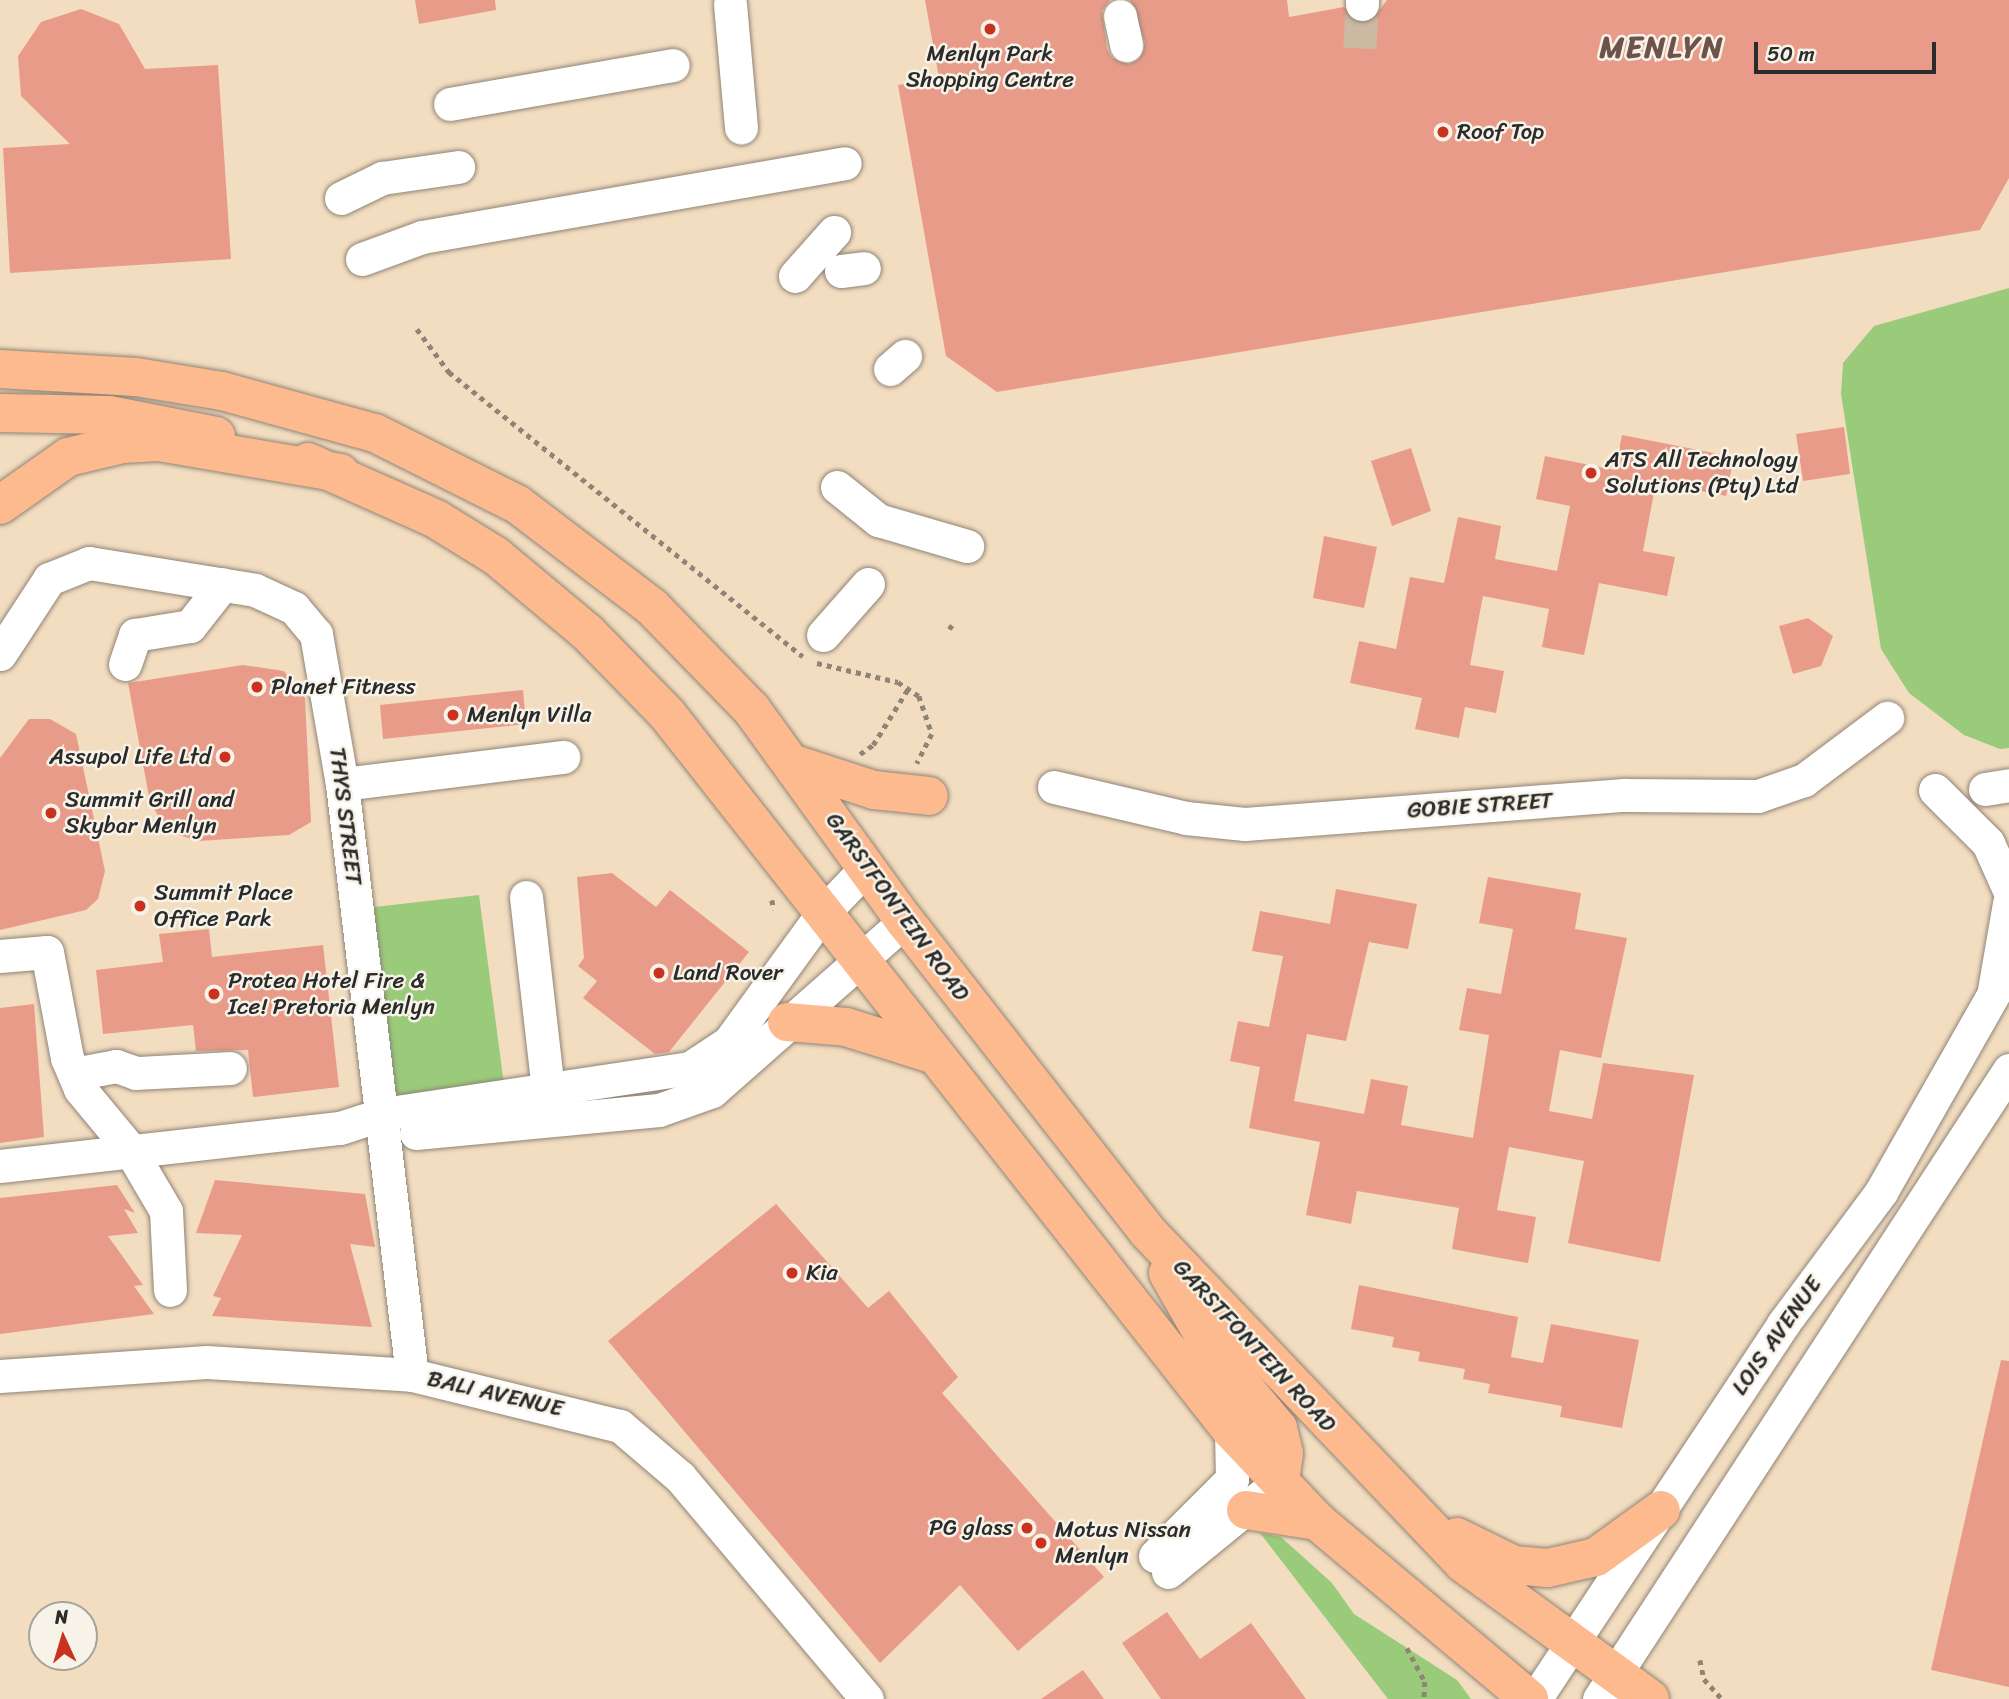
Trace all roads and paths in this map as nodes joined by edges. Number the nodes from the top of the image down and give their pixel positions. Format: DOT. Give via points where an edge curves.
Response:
graph roads {
  1 [pos="730,4"];
  2 [pos="673,65"];
  3 [pos="450,104"];
  4 [pos="741,128"];
  5 [pos="845,163"];
  6 [pos="458,167"];
  7 [pos="341,198"];
  8 [pos="834,232"];
  9 [pos="362,259"];
  10 [pos="795,276"];
  11 [pos="417,329"];
  12 [pos="0,369"];
  13 [pos="0,413"];
  14 [pos="340,473"];
  15 [pos="837,487"];
  16 [pos="0,505"];
  17 [pos="967,546"];
  18 [pos="223,584"];
  19 [pos="868,584"];
  20 [pos="823,635"];
  21 [pos="0,654"];
  22 [pos="125,664"];
  23 [pos="908,689"];
  24 [pos="1887,718"];
  25 [pos="563,757"];
  26 [pos="853,759"];
  27 [pos="794,765"];
  28 [pos="919,783"];
  29 [pos="342,785"];
  30 [pos="1054,787"];
  31 [pos="1936,790"];
  32 [pos="866,868"];
  33 [pos="2009,890"];
  34 [pos="526,897"];
  35 [pos="2009,903"];
  36 [pos="822,914"];
  37 [pos="905,921"];
  38 [pos="0,956"];
  39 [pos="858,963"];
  40 [pos="2009,967"];
  41 [pos="1990,1006"];
  42 [pos="787,1022"];
  43 [pos="929,1053"];
  44 [pos="230,1068"];
  45 [pos="2009,1070"];
  46 [pos="79,1084"];
  47 [pos="550,1107"];
  48 [pos="385,1125"];
  49 [pos="129,1148"];
  50 [pos="0,1166"];
  51 [pos="1147,1231"];
  52 [pos="170,1290"];
  53 [pos="412,1375"];
  54 [pos="0,1376"];
  55 [pos="1231,1430"];
  56 [pos="1280,1480"];
  57 [pos="1401,1503"];
  58 [pos="1246,1510"];
  59 [pos="1661,1510"];
  60 [pos="1317,1521"];
  61 [pos="1568,1646"];
  62 [pos="1406,1647"];
  63 [pos="1700,1660"];
  64 [pos="1607,1687"];
  65 [pos="867,1699"];
  66 [pos="1424,1699"];
  67 [pos="1529,1699"];
  68 [pos="1535,1699"];
  69 [pos="1650,1699"];
  70 [pos="1722,1699"];
  1 -- 4 [label="street"];
  2 -- 3 [label="street"];
  5 -- 9 [label="street" via="422,237"];
  6 -- 7 [label="street" via="383,178"];
  8 -- 10 [label="street"];
  11 -- 23 [label="path" via="449,372 777,642 825,667"];
  12 -- 27 [label="main road, GARSTFONTEIN ROAD" via="136,377 222,391 329,418 424,453 517,504 652,607 700,650"];
  13 -- 14 [label="main road" via="151,420"];
  14 -- 16 [label="main road" via="172,444 122,444 68,457"];
  14 -- 36 [label="main road" via="436,519 545,593 667,714"];
  15 -- 17 [label="street" via="897,528"];
  18 -- 21 [label="street, THYS STREET" via="108,562 74,565 49,579"];
  18 -- 22 [label="street" via="190,626 135,635"];
  18 -- 29 [label="street, THYS STREET" via="278,598 316,635"];
  19 -- 20 [label="street"];
  23 -- 26 [label="path" via="873,745"];
  23 -- 28 [label="path" via="927,706 932,734"];
  24 -- 30 [label="street, GOBIE STREET" via="1804,780 1758,796 1624,795 1245,824 1186,818"];
  25 -- 29 [label="street"];
  27 -- 28 [label="main road" via="874,790"];
  27 -- 32 [label="main road, GARSTFONTEIN ROAD"];
  29 -- 48 [label="street, THYS STREET"];
  31 -- 33 [label="street" via="1988,843"];
  32 -- 36 [label="street"];
  32 -- 37 [label="main road, GARSTFONTEIN ROAD"];
  34 -- 47 [label="street"];
  35 -- 41 [label="street"];
  36 -- 39 [label="main road"];
  36 -- 47 [label="street" via="729,1042 710,1058 671,1074"];
  37 -- 39 [label="street"];
  37 -- 51 [label="main road, GARSTFONTEIN ROAD"];
  38 -- 46 [label="street" via="47,952"];
  39 -- 42 [label="street"];
  39 -- 43 [label="main road"];
  40 -- 41 [label="street, LOIS AVENUE"];
  41 -- 59 [label="street, LOIS AVENUE" via="1881,1192 1783,1324"];
  42 -- 43 [label="main road" via="846,1027"];
  42 -- 47 [label="street" via="700,1096 659,1110"];
  43 -- 55 [label="main road"];
  44 -- 46 [label="street" via="136,1073 118,1087"];
  45 -- 64 [label="street, LOIS AVENUE"];
  46 -- 49 [label="street"];
  47 -- 48 [label="street"];
  48 -- 49 [label="street"];
  48 -- 53 [label="street, THYS STREET"];
  49 -- 50 [label="street"];
  49 -- 52 [label="street" via="166,1211"];
  51 -- 56 [label="main road" via="1203,1338 1278,1428 1284,1453"];
  51 -- 57 [label="main road, GARSTFONTEIN ROAD"];
  53 -- 54 [label="street, BALI AVENUE" via="206,1362"];
  53 -- 65 [label="street, BALI AVENUE" via="597,1418 648,1444"];
  55 -- 56 [label="main road"];
  55 -- 58 [label="street" via="1232,1479 1162,1564"];
  56 -- 58 [label="street"];
  56 -- 60 [label="main road"];
  57 -- 59 [label="main road" via="1485,1553 1514,1565 1548,1568 1595,1558"];
  57 -- 61 [label="main road, GARSTFONTEIN ROAD" via="1463,1563"];
  58 -- 60 [label="main road"];
  59 -- 61 [label="street, LOIS AVENUE"];
  60 -- 67 [label="main road"];
  61 -- 64 [label="main road, GARSTFONTEIN ROAD"];
  61 -- 68 [label="street, LOIS AVENUE"];
  62 -- 66 [label="path" via="1425,1682"];
  63 -- 70 [label="path" via="1703,1679"];
  64 -- 69 [label="main road, GARSTFONTEIN ROAD"];
}
